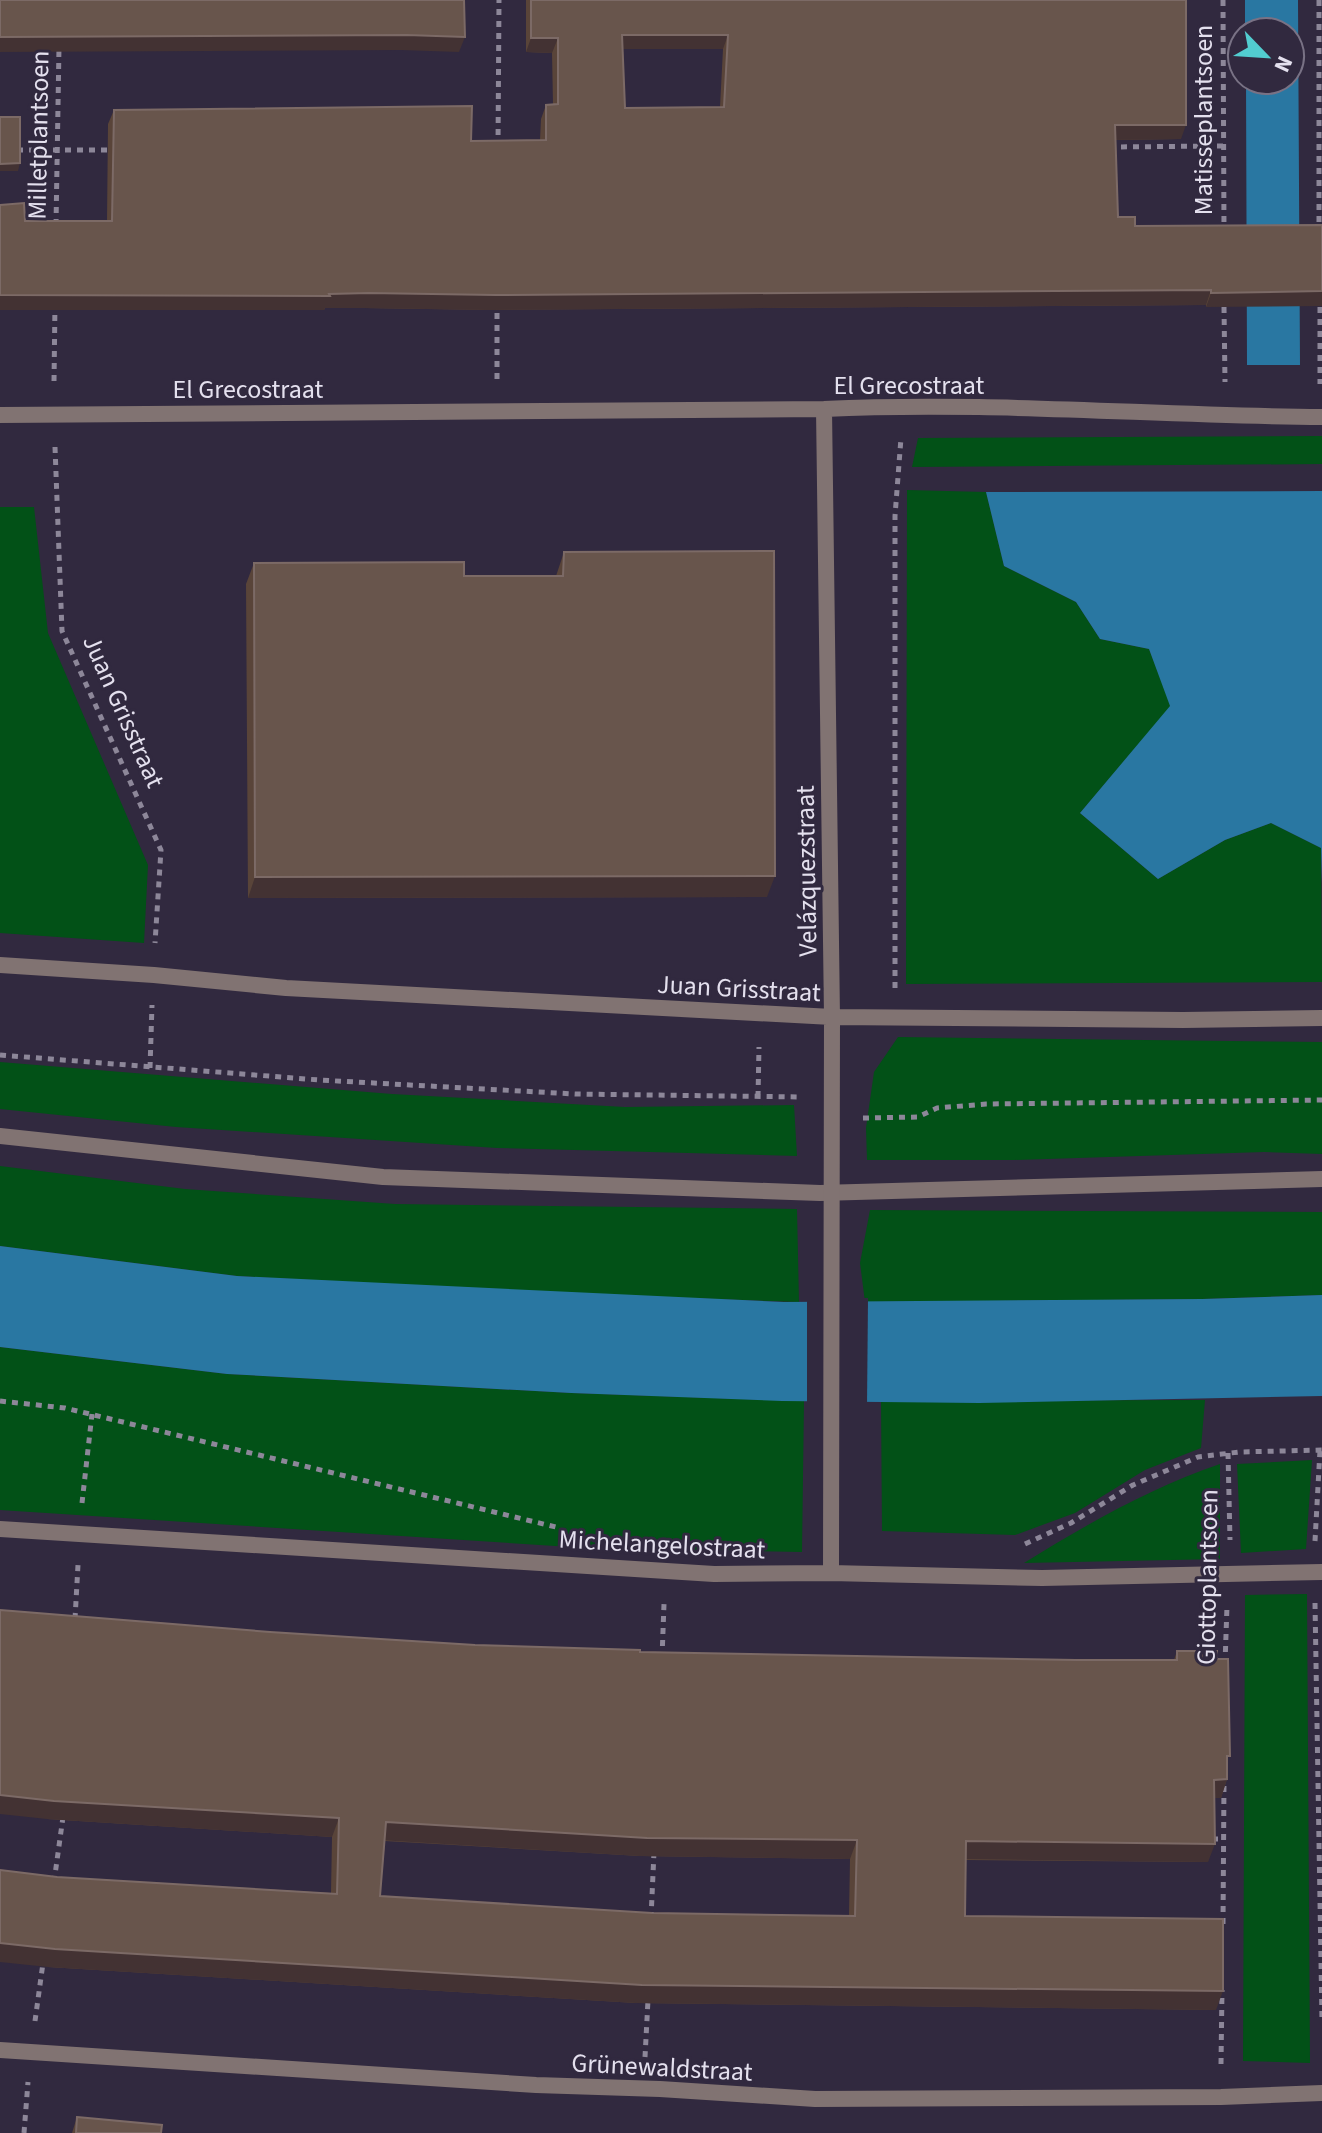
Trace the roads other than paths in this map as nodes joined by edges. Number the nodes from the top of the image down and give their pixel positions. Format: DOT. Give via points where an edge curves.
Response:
graph roads {
  1 [pos="824,409"];
  2 [pos="0,415"];
  3 [pos="1321,417"];
  4 [pos="0,965"];
  5 [pos="832,1017"];
  6 [pos="1322,1018"];
  7 [pos="0,1136"];
  8 [pos="1322,1179"];
  9 [pos="831,1192"];
  10 [pos="0,1529"];
  11 [pos="1319,1572"];
  12 [pos="831,1573"];
  13 [pos="0,2050"];
  14 [pos="1322,2093"];
  1 -- 2 [label="street, El Grecostraat"];
  1 -- 3 [label="street, El Grecostraat" via="905,405"];
  1 -- 5 [label="street, Velázquezstraat"];
  4 -- 5 [label="street, Juan Grisstraat" via="286,988"];
  5 -- 6 [label="street, Juan Grisstraat"];
  5 -- 9 [label="street, Velázquezstraat"];
  7 -- 9 [label="street" via="383,1177"];
  8 -- 9 [label="street"];
  9 -- 12 [label="street, Velázquezstraat"];
  10 -- 12 [label="street, Michelangelostraat" via="714,1574"];
  11 -- 12 [label="street, Michelangelostraat" via="1042,1578"];
  13 -- 14 [label="street, Grünewaldstraat" via="815,2099"];
}
